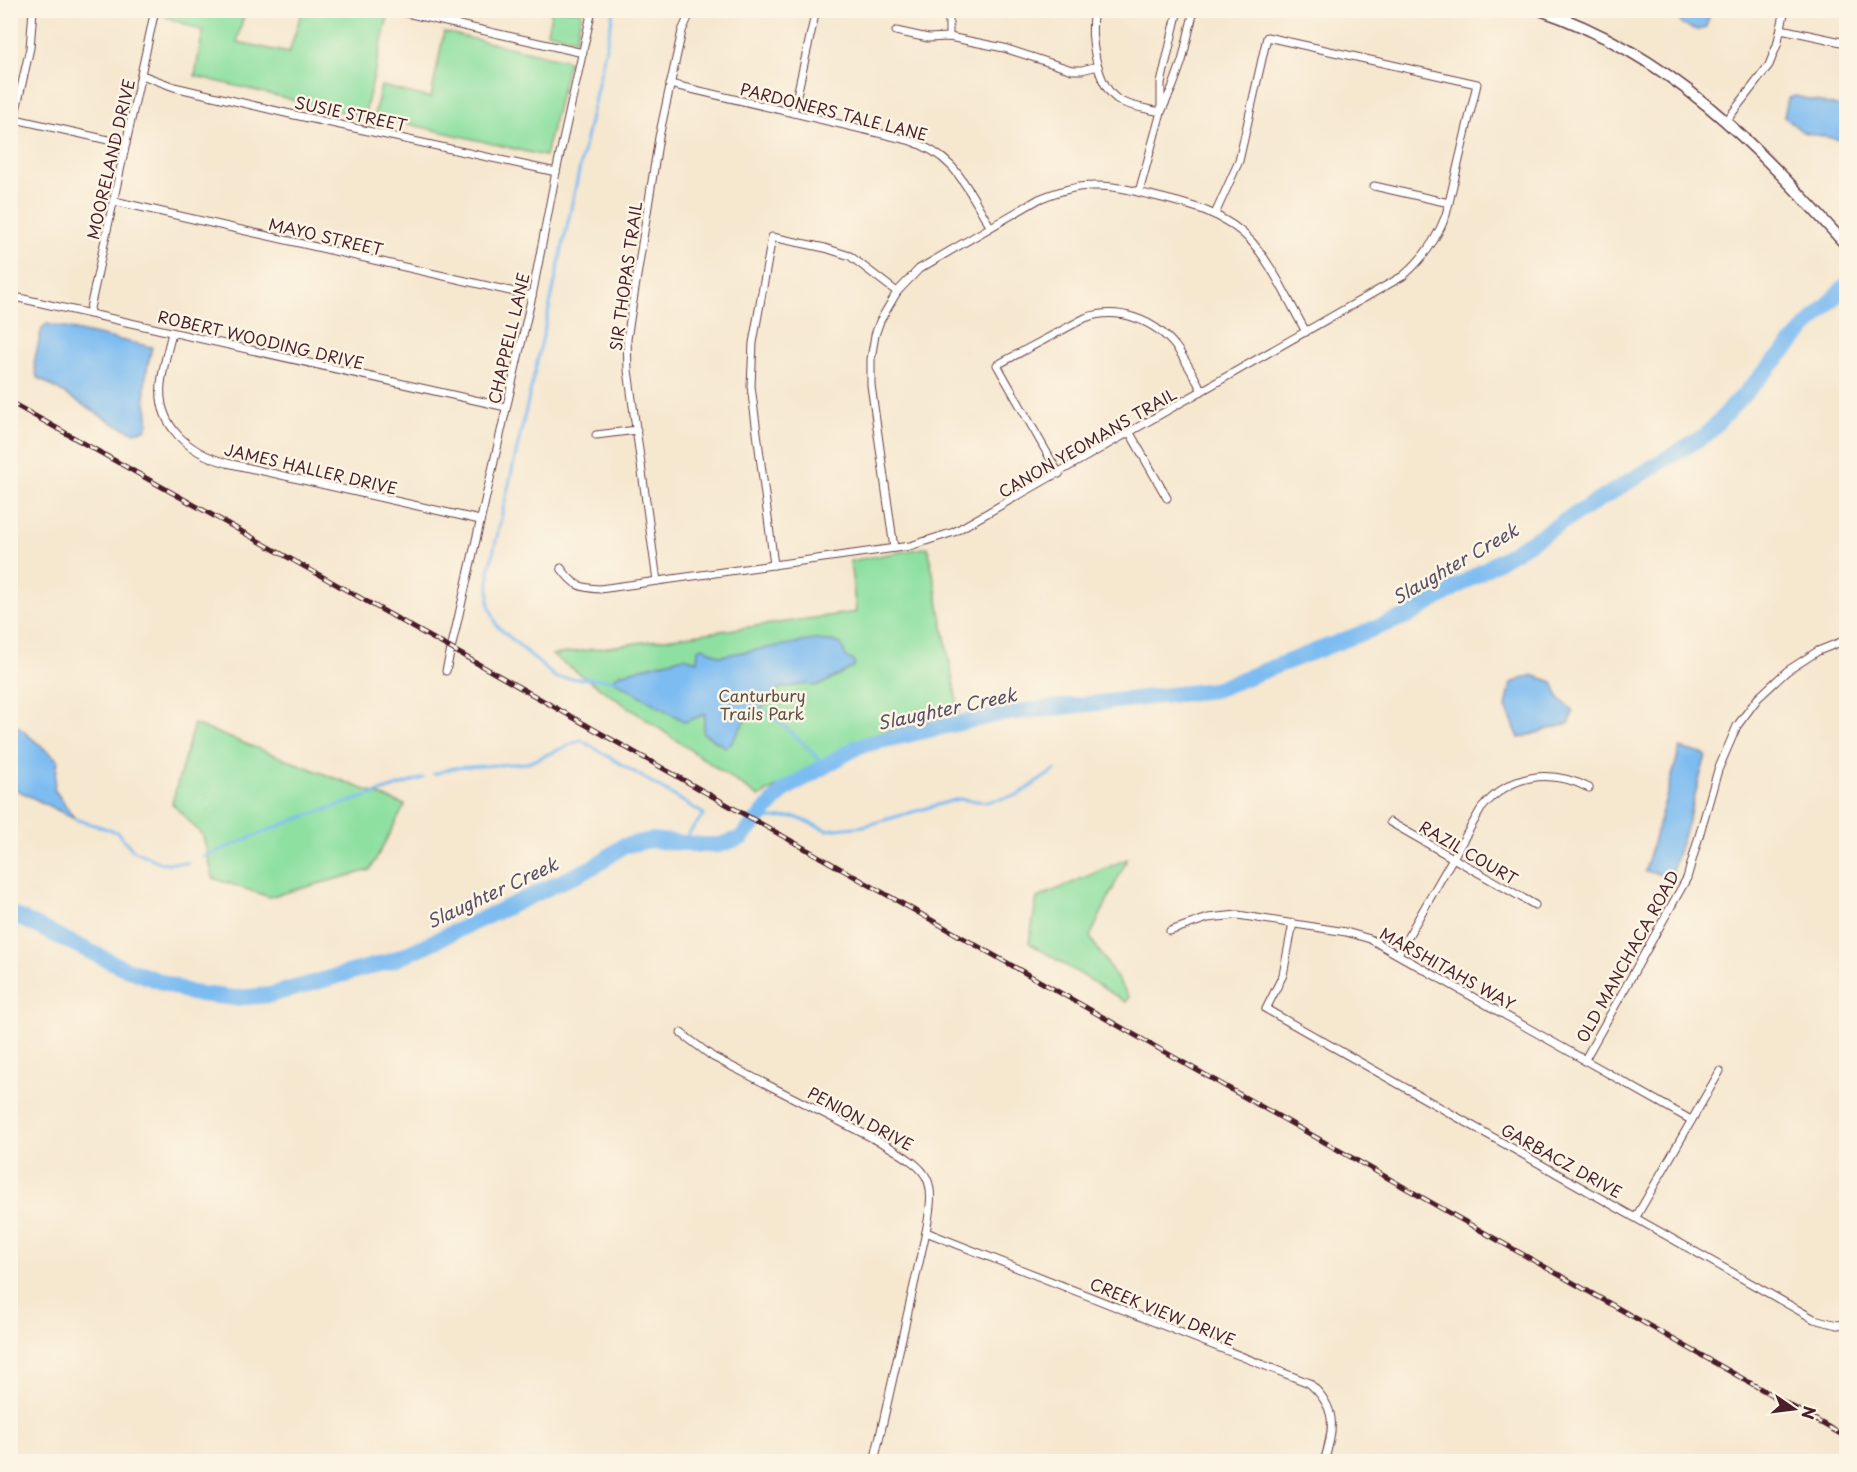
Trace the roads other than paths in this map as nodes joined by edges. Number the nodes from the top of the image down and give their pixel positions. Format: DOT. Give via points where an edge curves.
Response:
graph roads {
  1 [pos="33,10"];
  2 [pos="155,10"];
  3 [pos="393,10"];
  4 [pos="592,10"];
  5 [pos="816,10"];
  6 [pos="949,10"];
  7 [pos="1094,10"];
  8 [pos="1178,10"];
  9 [pos="1194,10"];
  10 [pos="1540,10"];
  11 [pos="1785,10"];
  12 [pos="690,13"];
  13 [pos="1781,28"];
  14 [pos="896,31"];
  15 [pos="949,37"];
  16 [pos="1846,43"];
  17 [pos="583,53"];
  18 [pos="1098,66"];
  19 [pos="142,75"];
  20 [pos="670,84"];
  21 [pos="1161,112"];
  22 [pos="793,113"];
  23 [pos="15,119"];
  24 [pos="1726,120"];
  25 [pos="10,137"];
  26 [pos="126,144"];
  27 [pos="556,172"];
  28 [pos="1374,186"];
  29 [pos="1139,192"];
  30 [pos="114,201"];
  31 [pos="1449,203"];
  32 [pos="1215,214"];
  33 [pos="990,226"];
  34 [pos="1843,241"];
  35 [pos="897,292"];
  36 [pos="10,296"];
  37 [pos="532,296"];
  38 [pos="89,313"];
  39 [pos="1306,332"];
  40 [pos="172,333"];
  41 [pos="1202,391"];
  42 [pos="506,407"];
  43 [pos="637,430"];
  44 [pos="1130,432"];
  45 [pos="596,435"];
  46 [pos="1059,474"];
  47 [pos="1167,498"];
  48 [pos="480,520"];
  49 [pos="894,548"];
  50 [pos="774,565"];
  51 [pos="561,568"];
  52 [pos="657,581"];
  53 [pos="1846,640"];
  54 [pos="446,671"];
  55 [pos="1588,788"];
  56 [pos="1390,822"];
  57 [pos="1453,858"];
  58 [pos="1535,905"];
  59 [pos="1293,923"];
  60 [pos="1170,931"];
  61 [pos="1398,954"];
  62 [pos="681,1033"];
  63 [pos="1584,1061"];
  64 [pos="1720,1071"];
  65 [pos="1691,1120"];
  66 [pos="1636,1217"];
  67 [pos="926,1232"];
  68 [pos="1846,1324"];
  69 [pos="874,1461"];
  70 [pos="1324,1461"];
  1 -- 23 [label="street" via="30,48"];
  2 -- 19 [label="street, MOORELAND DRIVE"];
  3 -- 17 [label="street"];
  4 -- 17 [label="street, CHAPPELL LANE"];
  5 -- 22 [label="street"];
  6 -- 15 [label="street"];
  7 -- 18 [label="street" via="1092,36"];
  8 -- 21 [label="street" via="1161,83"];
  9 -- 21 [label="street" via="1176,78"];
  10 -- 24 [label="main road" via="1634,53"];
  11 -- 13 [label="street"];
  12 -- 20 [label="street, SIR THOPAS TRAIL"];
  13 -- 16 [label="street"];
  13 -- 24 [label="street" via="1769,65"];
  14 -- 15 [label="street" via="928,38"];
  15 -- 18 [label="street" via="1004,48 1072,70"];
  17 -- 27 [label="street, CHAPPELL LANE"];
  18 -- 21 [label="street" via="1108,89 1118,100"];
  19 -- 26 [label="street, MOORELAND DRIVE"];
  19 -- 27 [label="street, SUSIE STREET" via="174,87 279,112"];
  20 -- 22 [label="street, PARDONERS TALE LANE"];
  20 -- 43 [label="street, SIR THOPAS TRAIL" via="627,339"];
  21 -- 29 [label="street"];
  22 -- 33 [label="street, PARDONERS TALE LANE" via="930,148 948,160"];
  23 -- 25 [label="street"];
  23 -- 26 [label="street"];
  24 -- 34 [label="main road"];
  26 -- 30 [label="street, MOORELAND DRIVE"];
  27 -- 37 [label="street, CHAPPELL LANE"];
  28 -- 31 [label="street"];
  29 -- 32 [label="street"];
  29 -- 33 [label="street" via="1100,185 1077,187 1053,193"];
  30 -- 37 [label="street, MAYO STREET"];
  30 -- 38 [label="street, MOORELAND DRIVE"];
  31 -- 32 [label="street, CANON YEOMANS TRAIL" via="1477,84 1268,37 1239,161"];
  31 -- 39 [label="street, CANON YEOMANS TRAIL" via="1436,238 1413,268 1393,284"];
  32 -- 39 [label="street" via="1240,231 1258,251"];
  33 -- 35 [label="street" via="919,269"];
  35 -- 49 [label="street" via="875,335 870,372"];
  35 -- 50 [label="street" via="840,252 772,237 753,343 751,386"];
  36 -- 38 [label="street, ROBERT WOODING DRIVE"];
  37 -- 42 [label="street, CHAPPELL LANE"];
  38 -- 40 [label="street, ROBERT WOODING DRIVE"];
  39 -- 41 [label="street, CANON YEOMANS TRAIL"];
  40 -- 42 [label="street, ROBERT WOODING DRIVE"];
  40 -- 48 [label="street, JAMES HALLER DRIVE" via="161,383 164,412 176,433 202,456"];
  41 -- 44 [label="street, CANON YEOMANS TRAIL"];
  41 -- 46 [label="street" via="1167,336 1142,321 1118,314 1085,318 997,365"];
  42 -- 48 [label="street, CHAPPELL LANE"];
  43 -- 45 [label="street"];
  43 -- 52 [label="street, SIR THOPAS TRAIL"];
  44 -- 46 [label="street, CANON YEOMANS TRAIL"];
  44 -- 47 [label="street"];
  46 -- 49 [label="street, CANON YEOMANS TRAIL" via="954,532"];
  48 -- 54 [label="street, CHAPPELL LANE"];
  49 -- 50 [label="street, CANON YEOMANS TRAIL"];
  50 -- 52 [label="street, CANON YEOMANS TRAIL"];
  51 -- 52 [label="street, CANON YEOMANS TRAIL" via="582,587"];
  53 -- 63 [label="street, OLD MANCHACA ROAD" via="1818,651 1787,671 1758,698 1737,726 1718,770 1687,878"];
  55 -- 57 [label="street" via="1557,776 1512,784 1481,809"];
  56 -- 57 [label="street, RAZIL COURT"];
  57 -- 58 [label="street, RAZIL COURT"];
  57 -- 61 [label="street"];
  59 -- 60 [label="street, MARSHITAHS WAY" via="1228,915"];
  59 -- 61 [label="street, MARSHITAHS WAY" via="1359,936"];
  59 -- 66 [label="street, GARBACZ DRIVE" via="1283,975 1266,1009"];
  61 -- 63 [label="street, MARSHITAHS WAY"];
  62 -- 67 [label="street, PENION DRIVE" via="713,1057 912,1160 930,1185"];
  63 -- 65 [label="street, MARSHITAHS WAY"];
  64 -- 65 [label="street"];
  65 -- 66 [label="street"];
  66 -- 68 [label="street, GARBACZ DRIVE" via="1814,1319"];
  67 -- 69 [label="street, PENION DRIVE"];
  67 -- 70 [label="street, CREEK VIEW DRIVE" via="1309,1383 1328,1403 1332,1419"];
}
